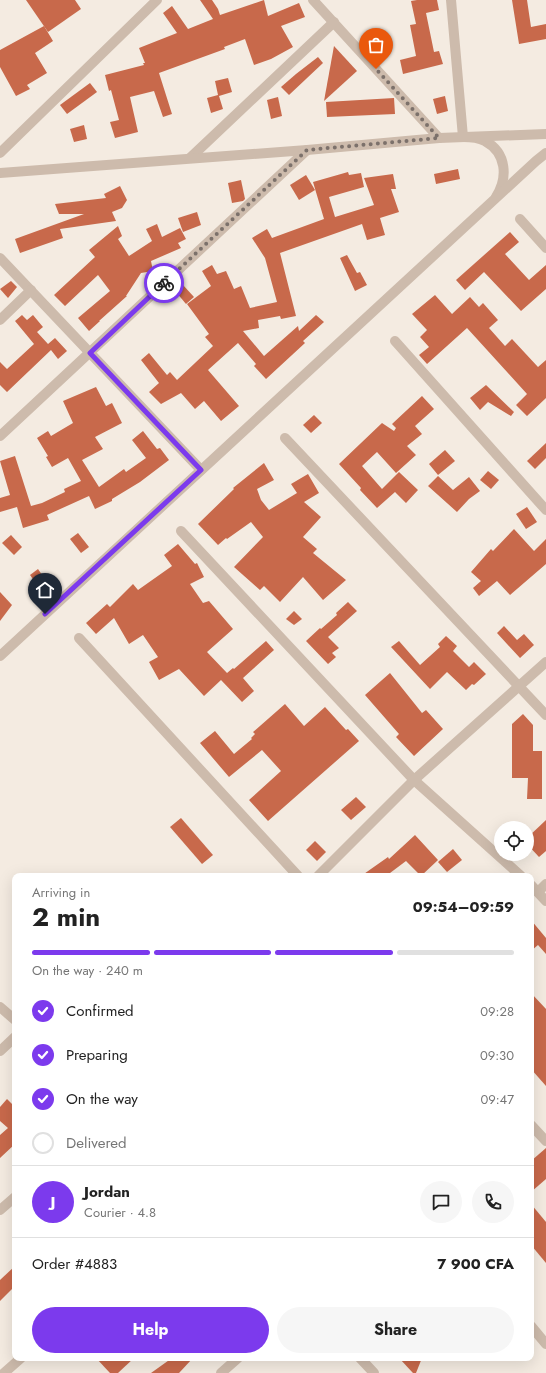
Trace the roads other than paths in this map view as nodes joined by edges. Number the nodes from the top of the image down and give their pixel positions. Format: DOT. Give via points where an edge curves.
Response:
graph roads {
  1 [pos="157,0"];
  2 [pos="313,0"];
  3 [pos="452,0"];
  4 [pos="334,22"];
  5 [pos="546,134"];
  6 [pos="463,137"];
  7 [pos="439,138"];
  8 [pos="307,150"];
  9 [pos="0,153"];
  10 [pos="546,153"];
  11 [pos="190,158"];
  12 [pos="0,173"];
  13 [pos="490,203"];
  14 [pos="520,219"];
  15 [pos="546,248"];
  16 [pos="0,258"];
  17 [pos="31,290"];
  18 [pos="0,320"];
  19 [pos="394,341"];
  20 [pos="90,353"];
  21 [pos="0,436"];
  22 [pos="285,438"];
  23 [pos="201,470"];
  24 [pos="546,510"];
  25 [pos="181,531"];
  26 [pos="79,638"];
  27 [pos="0,656"];
  28 [pos="546,662"];
  29 [pos="519,686"];
  30 [pos="546,715"];
  31 [pos="414,780"];
  32 [pos="295,873"];
  33 [pos="321,873"];
  34 [pos="517,873"];
  35 [pos="546,884"];
  36 [pos="534,888"];
  37 [pos="546,901"];
  38 [pos="0,1007"];
  39 [pos="12,1017"];
  40 [pos="12,1040"];
  41 [pos="0,1050"];
  42 [pos="534,1128"];
  43 [pos="546,1141"];
  44 [pos="12,1200"];
  45 [pos="0,1210"];
  46 [pos="534,1330"];
  47 [pos="546,1344"];
  48 [pos="18,1361"];
  49 [pos="235,1361"];
  50 [pos="363,1361"];
  51 [pos="4,1373"];
  52 [pos="221,1373"];
  53 [pos="374,1373"];
  1 -- 9 [label="street"];
  2 -- 4 [label="street"];
  3 -- 6 [label="street"];
  4 -- 7 [label="street"];
  4 -- 11 [label="street"];
  5 -- 6 [label="street"];
  6 -- 7 [label="street"];
  6 -- 13 [label="street" via="485,141 495,149 502,160 503,184"];
  7 -- 8 [label="street"];
  8 -- 11 [label="street"];
  8 -- 20 [label="street"];
  10 -- 13 [label="street"];
  11 -- 12 [label="street"];
  13 -- 23 [label="street"];
  14 -- 15 [label="street"];
  16 -- 17 [label="street"];
  17 -- 18 [label="street"];
  17 -- 20 [label="street"];
  19 -- 24 [label="street"];
  20 -- 21 [label="street"];
  20 -- 23 [label="street"];
  22 -- 29 [label="street"];
  23 -- 27 [label="street"];
  25 -- 31 [label="street"];
  26 -- 32 [label="street"];
  28 -- 29 [label="street"];
  29 -- 30 [label="street"];
  29 -- 31 [label="street"];
  31 -- 33 [label="street"];
  31 -- 34 [label="street"];
  35 -- 36 [label="street"];
  36 -- 37 [label="street"];
  38 -- 39 [label="street"];
  40 -- 41 [label="street"];
  42 -- 43 [label="street"];
  44 -- 45 [label="street"];
  46 -- 47 [label="street"];
  48 -- 51 [label="street"];
  49 -- 52 [label="street"];
  50 -- 53 [label="street"];
}
